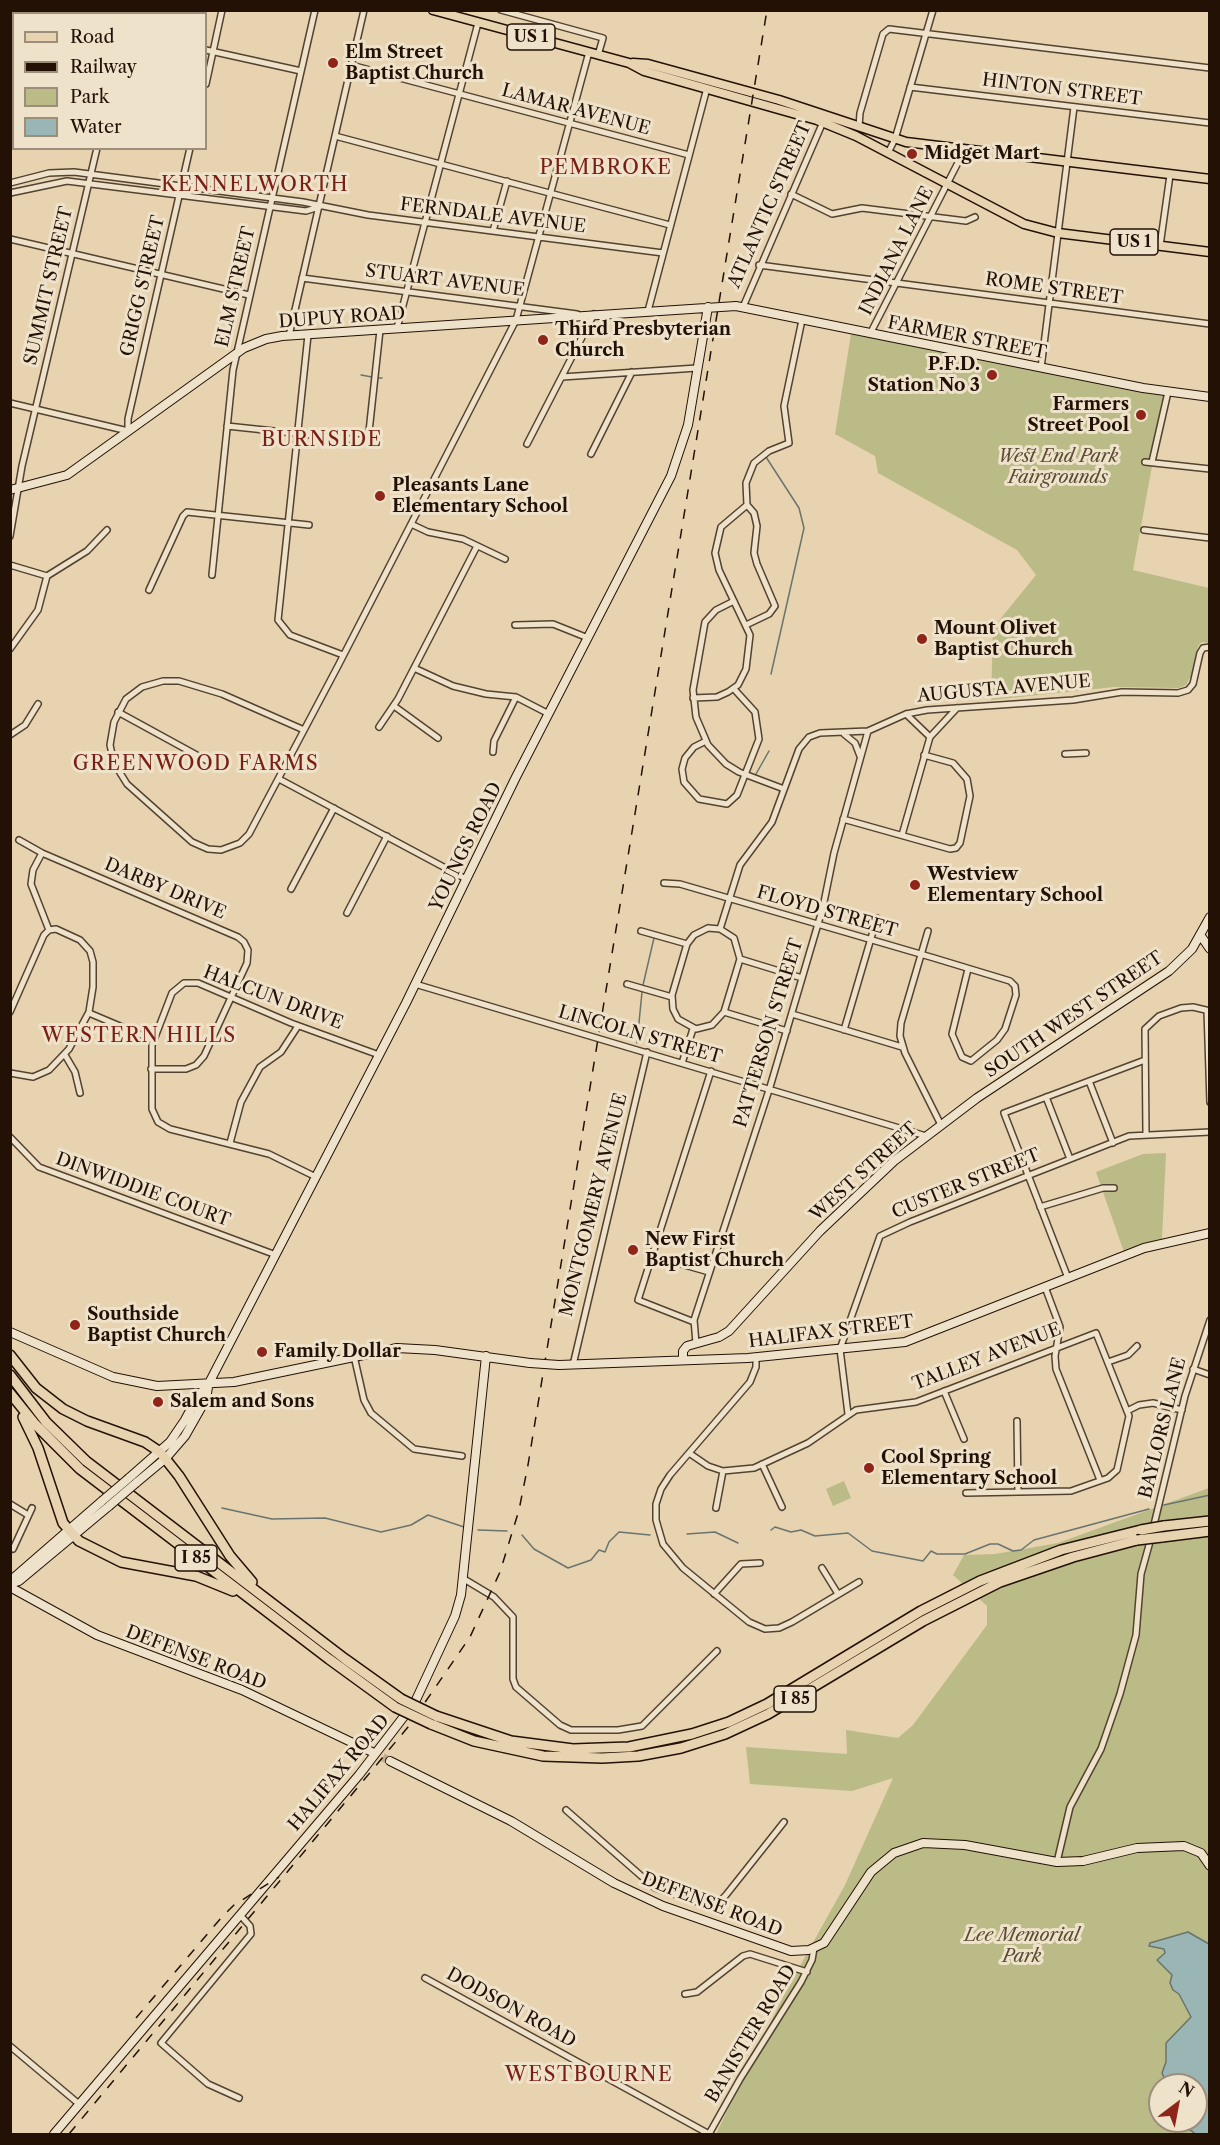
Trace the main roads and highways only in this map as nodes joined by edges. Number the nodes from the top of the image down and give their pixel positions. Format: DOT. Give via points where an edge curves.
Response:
graph roads {
  1 [pos="433,10"];
  2 [pos="824,118"];
  3 [pos="1209,180"];
  4 [pos="1209,252"];
  5 [pos="10,1355"];
  6 [pos="10,1375"];
  7 [pos="10,1393"];
  8 [pos="1209,1521"];
  9 [pos="1209,1532"];
  10 [pos="256,1604"];
  11 [pos="284,1612"];
  12 [pos="398,1703"];
  13 [pos="433,1720"];
  1 -- 2 [label="main road, US 1" via="629,63 648,64"];
  2 -- 3 [label="main road, US 1" via="895,139"];
  2 -- 4 [label="main road, US 1" via="1010,219 1058,233"];
  5 -- 11 [label="highway" via="36,1388 63,1409 145,1442 163,1455 237,1566"];
  6 -- 11 [label="highway, I 85" via="33,1407 74,1450"];
  7 -- 10 [label="highway, I 85" via="80,1469"];
  7 -- 10 [label="highway" via="34,1440 54,1500 70,1533 92,1550 121,1562 196,1576"];
  8 -- 13 [label="highway, I 85, bridge" via="1140,1530 1061,1550 980,1581 921,1611 767,1704 692,1734 629,1747 556,1748 494,1737"];
  9 -- 13 [label="highway, I 85, bridge" via="1137,1540 1073,1557 991,1587 923,1621 768,1714 681,1748 638,1756 543,1756 492,1746"];
  10 -- 12 [label="highway, I 85" via="373,1693"];
  11 -- 12 [label="highway, I 85"];
  12 -- 13 [label="highway, I 85, bridge"];
}
